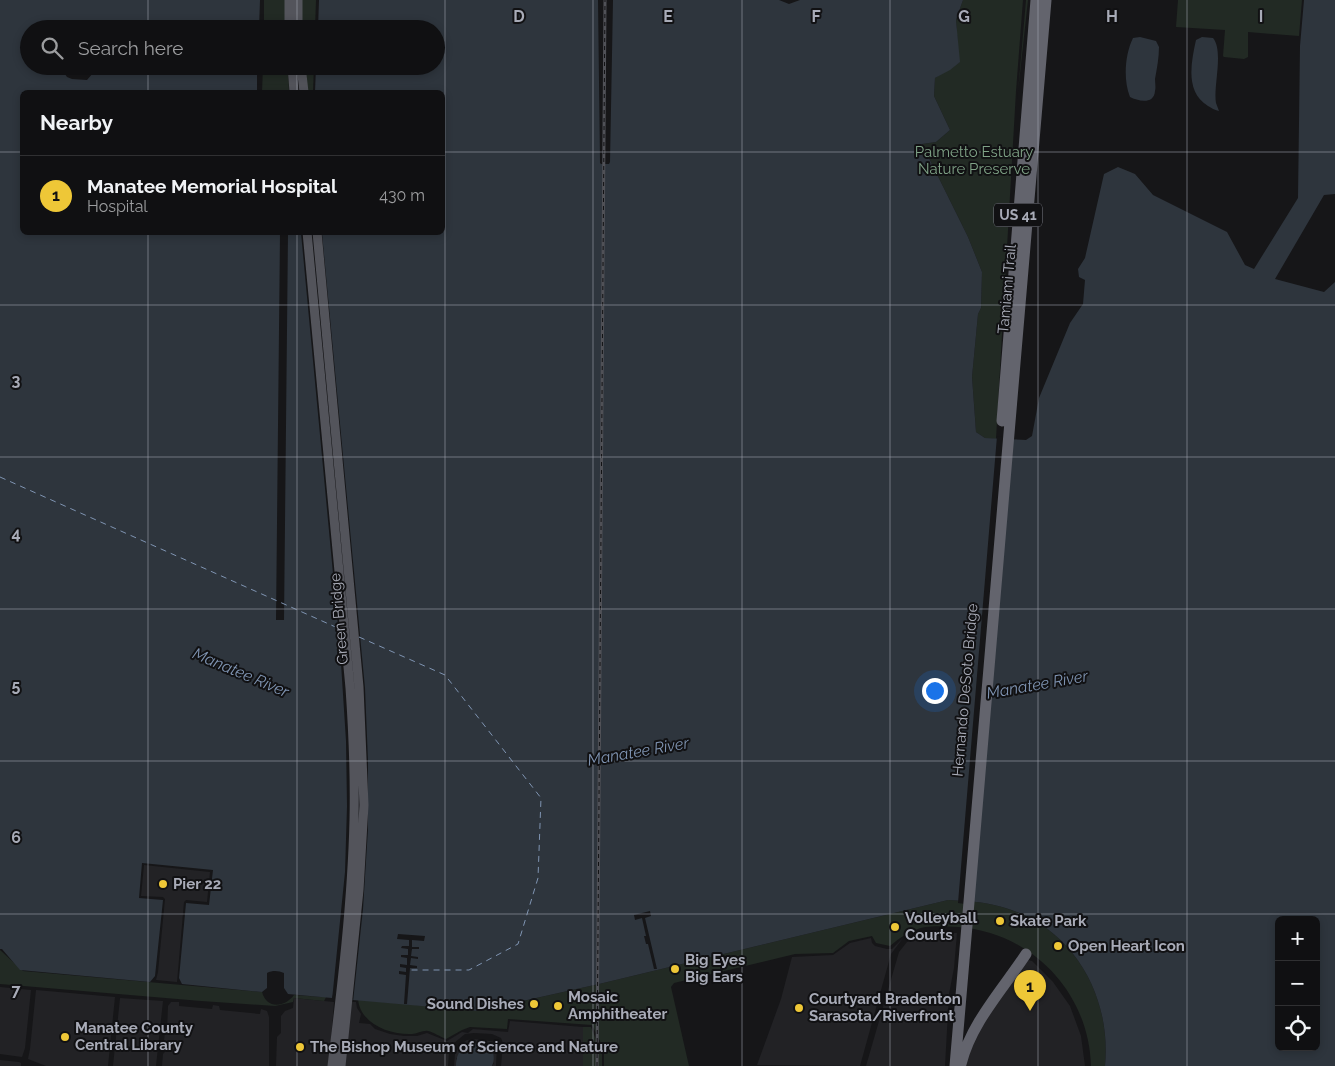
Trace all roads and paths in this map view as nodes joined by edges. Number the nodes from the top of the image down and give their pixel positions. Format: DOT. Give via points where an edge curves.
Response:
graph roads {
  1 [pos="289,0"];
  2 [pos="298,0"];
  3 [pos="1036,0"];
  4 [pos="1046,0"];
  5 [pos="289,20"];
  6 [pos="298,20"];
  7 [pos="293,75"];
  8 [pos="302,75"];
  9 [pos="294,90"];
  10 [pos="304,90"];
  11 [pos="307,235"];
  12 [pos="317,235"];
  13 [pos="1005,431"];
  14 [pos="961,953"];
  15 [pos="1026,954"];
  16 [pos="343,1003"];
  17 [pos="332,1066"];
  18 [pos="341,1066"];
  19 [pos="948,1066"];
  20 [pos="955,1066"];
  21 [pos="960,1066"];
  1 -- 5 [label="main road"];
  2 -- 6 [label="main road"];
  3 -- 13 [label="highway, Tamiami Trail / US 41"];
  4 -- 13 [label="highway, Tamiami Trail / US 41"];
  7 -- 9 [label="main road"];
  8 -- 10 [label="main road"];
  11 -- 16 [label="main road, Green Bridge" via="353,735 354,819"];
  12 -- 16 [label="main road, Green Bridge" via="358,677 364,805 359,890"];
  13 -- 14 [label="highway, Hernando DeSoto Bridge / US 41"];
  14 -- 19 [label="highway, US 41"];
  14 -- 20 [label="highway, US 41"];
  15 -- 21 [label="highway" via="974,1030"];
  16 -- 17 [label="main road"];
  16 -- 18 [label="main road"];
}
